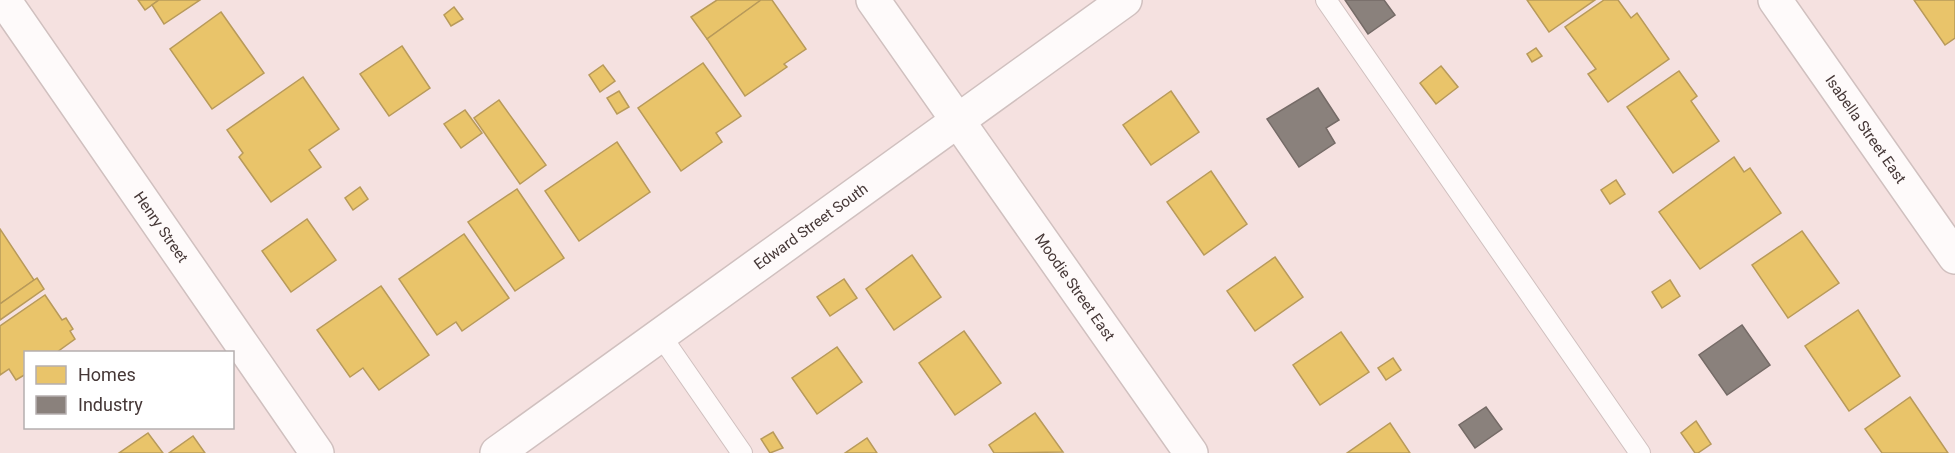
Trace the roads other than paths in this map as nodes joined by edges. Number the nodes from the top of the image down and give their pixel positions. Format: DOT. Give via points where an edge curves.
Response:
graph roads {
  1 [pos="4,0"];
  2 [pos="873,0"];
  3 [pos="1125,0"];
  4 [pos="1326,0"];
  5 [pos="1775,0"];
  6 [pos="958,121"];
  7 [pos="1955,257"];
  8 [pos="661,336"];
  9 [pos="318,453"];
  10 [pos="497,453"];
  11 [pos="742,453"];
  12 [pos="1191,453"];
  13 [pos="1640,453"];
  1 -- 9 [label="street, Henry Street"];
  2 -- 6 [label="street, Moodie Street East"];
  3 -- 6 [label="street, Edward Street South"];
  4 -- 13 [label="lane"];
  5 -- 7 [label="street, Isabella Street East"];
  6 -- 8 [label="street, Edward Street South"];
  6 -- 12 [label="street, Moodie Street East"];
  8 -- 10 [label="street, Edward Street South"];
  8 -- 11 [label="lane"];
}
